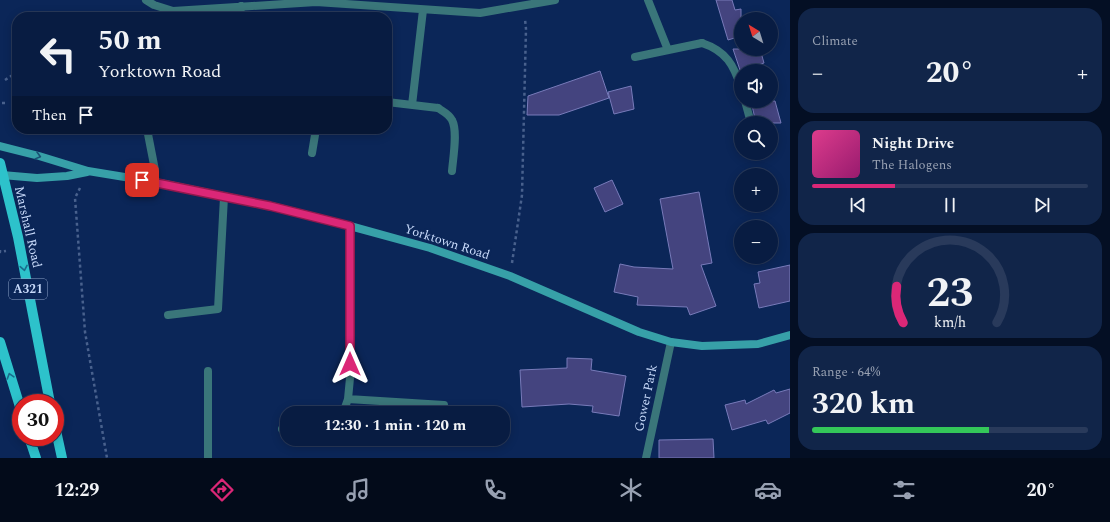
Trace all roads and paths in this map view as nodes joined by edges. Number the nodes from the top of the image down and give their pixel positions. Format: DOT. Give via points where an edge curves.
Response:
graph roads {
  1 [pos="146,0"];
  2 [pos="555,0"];
  3 [pos="648,0"];
  4 [pos="523,5"];
  5 [pos="241,6"];
  6 [pos="423,10"];
  7 [pos="240,12"];
  8 [pos="668,50"];
  9 [pos="635,58"];
  10 [pos="734,69"];
  11 [pos="12,75"];
  12 [pos="5,80"];
  13 [pos="6,102"];
  14 [pos="392,103"];
  15 [pos="2,104"];
  16 [pos="412,105"];
  17 [pos="148,134"];
  18 [pos="315,134"];
  19 [pos="0,146"];
  20 [pos="312,153"];
  21 [pos="0,163"];
  22 [pos="88,171"];
  23 [pos="452,171"];
  24 [pos="1,175"];
  25 [pos="155,182"];
  26 [pos="224,197"];
  27 [pos="350,226"];
  28 [pos="0,250"];
  29 [pos="6,251"];
  30 [pos="510,276"];
  31 [pos="168,315"];
  32 [pos="790,335"];
  33 [pos="0,342"];
  34 [pos="671,342"];
  35 [pos="208,371"];
  36 [pos="16,394"];
  37 [pos="48,394"];
  38 [pos="348,399"];
  39 [pos="444,405"];
  40 [pos="346,406"];
  41 [pos="32,446"];
  42 [pos="59,446"];
  43 [pos="36,458"];
  44 [pos="62,458"];
  45 [pos="107,458"];
  46 [pos="208,458"];
  47 [pos="646,458"];
  1 -- 5 [label="street" via="173,11"];
  2 -- 4 [label="street"];
  3 -- 8 [label="street"];
  4 -- 6 [label="street" via="480,13"];
  4 -- 30 [label="path" via="526,29 522,195"];
  5 -- 6 [label="street" via="316,2"];
  5 -- 7 [label="street"];
  6 -- 16 [label="street"];
  8 -- 9 [label="street"];
  8 -- 10 [label="street" via="702,43 714,47 728,58"];
  11 -- 12 [label="path"];
  13 -- 15 [label="path"];
  14 -- 16 [label="street"];
  16 -- 23 [label="street" via="438,108 453,121 455,134"];
  17 -- 25 [label="street"];
  18 -- 20 [label="street"];
  19 -- 22 [label="street, Yorktown Road, one-way"];
  21 -- 24 [label="main road, A321"];
  22 -- 24 [label="street, Yorktown Road" via="67,176 37,178"];
  22 -- 25 [label="street, Yorktown Road"];
  22 -- 45 [label="path" via="75,198 77,245 85,332"];
  24 -- 37 [label="main road, Marshall Road / A321, one-way" via="18,237"];
  25 -- 26 [label="street, Yorktown Road"];
  26 -- 27 [label="street, Yorktown Road"];
  26 -- 31 [label="street" via="218,309"];
  27 -- 30 [label="street, Yorktown Road" via="430,248"];
  27 -- 38 [label="street"];
  28 -- 29 [label="path"];
  30 -- 34 [label="street, Yorktown Road" via="639,332"];
  32 -- 34 [label="street, Yorktown Road" via="758,344 702,346"];
  36 -- 33 [label="main road, one-way"];
  34 -- 47 [label="street, Gower Park"];
  35 -- 46 [label="street"];
  38 -- 39 [label="street"];
  38 -- 40 [label="street"];
  41 -- 43 [label="main road"];
  42 -- 44 [label="main road"];
}
